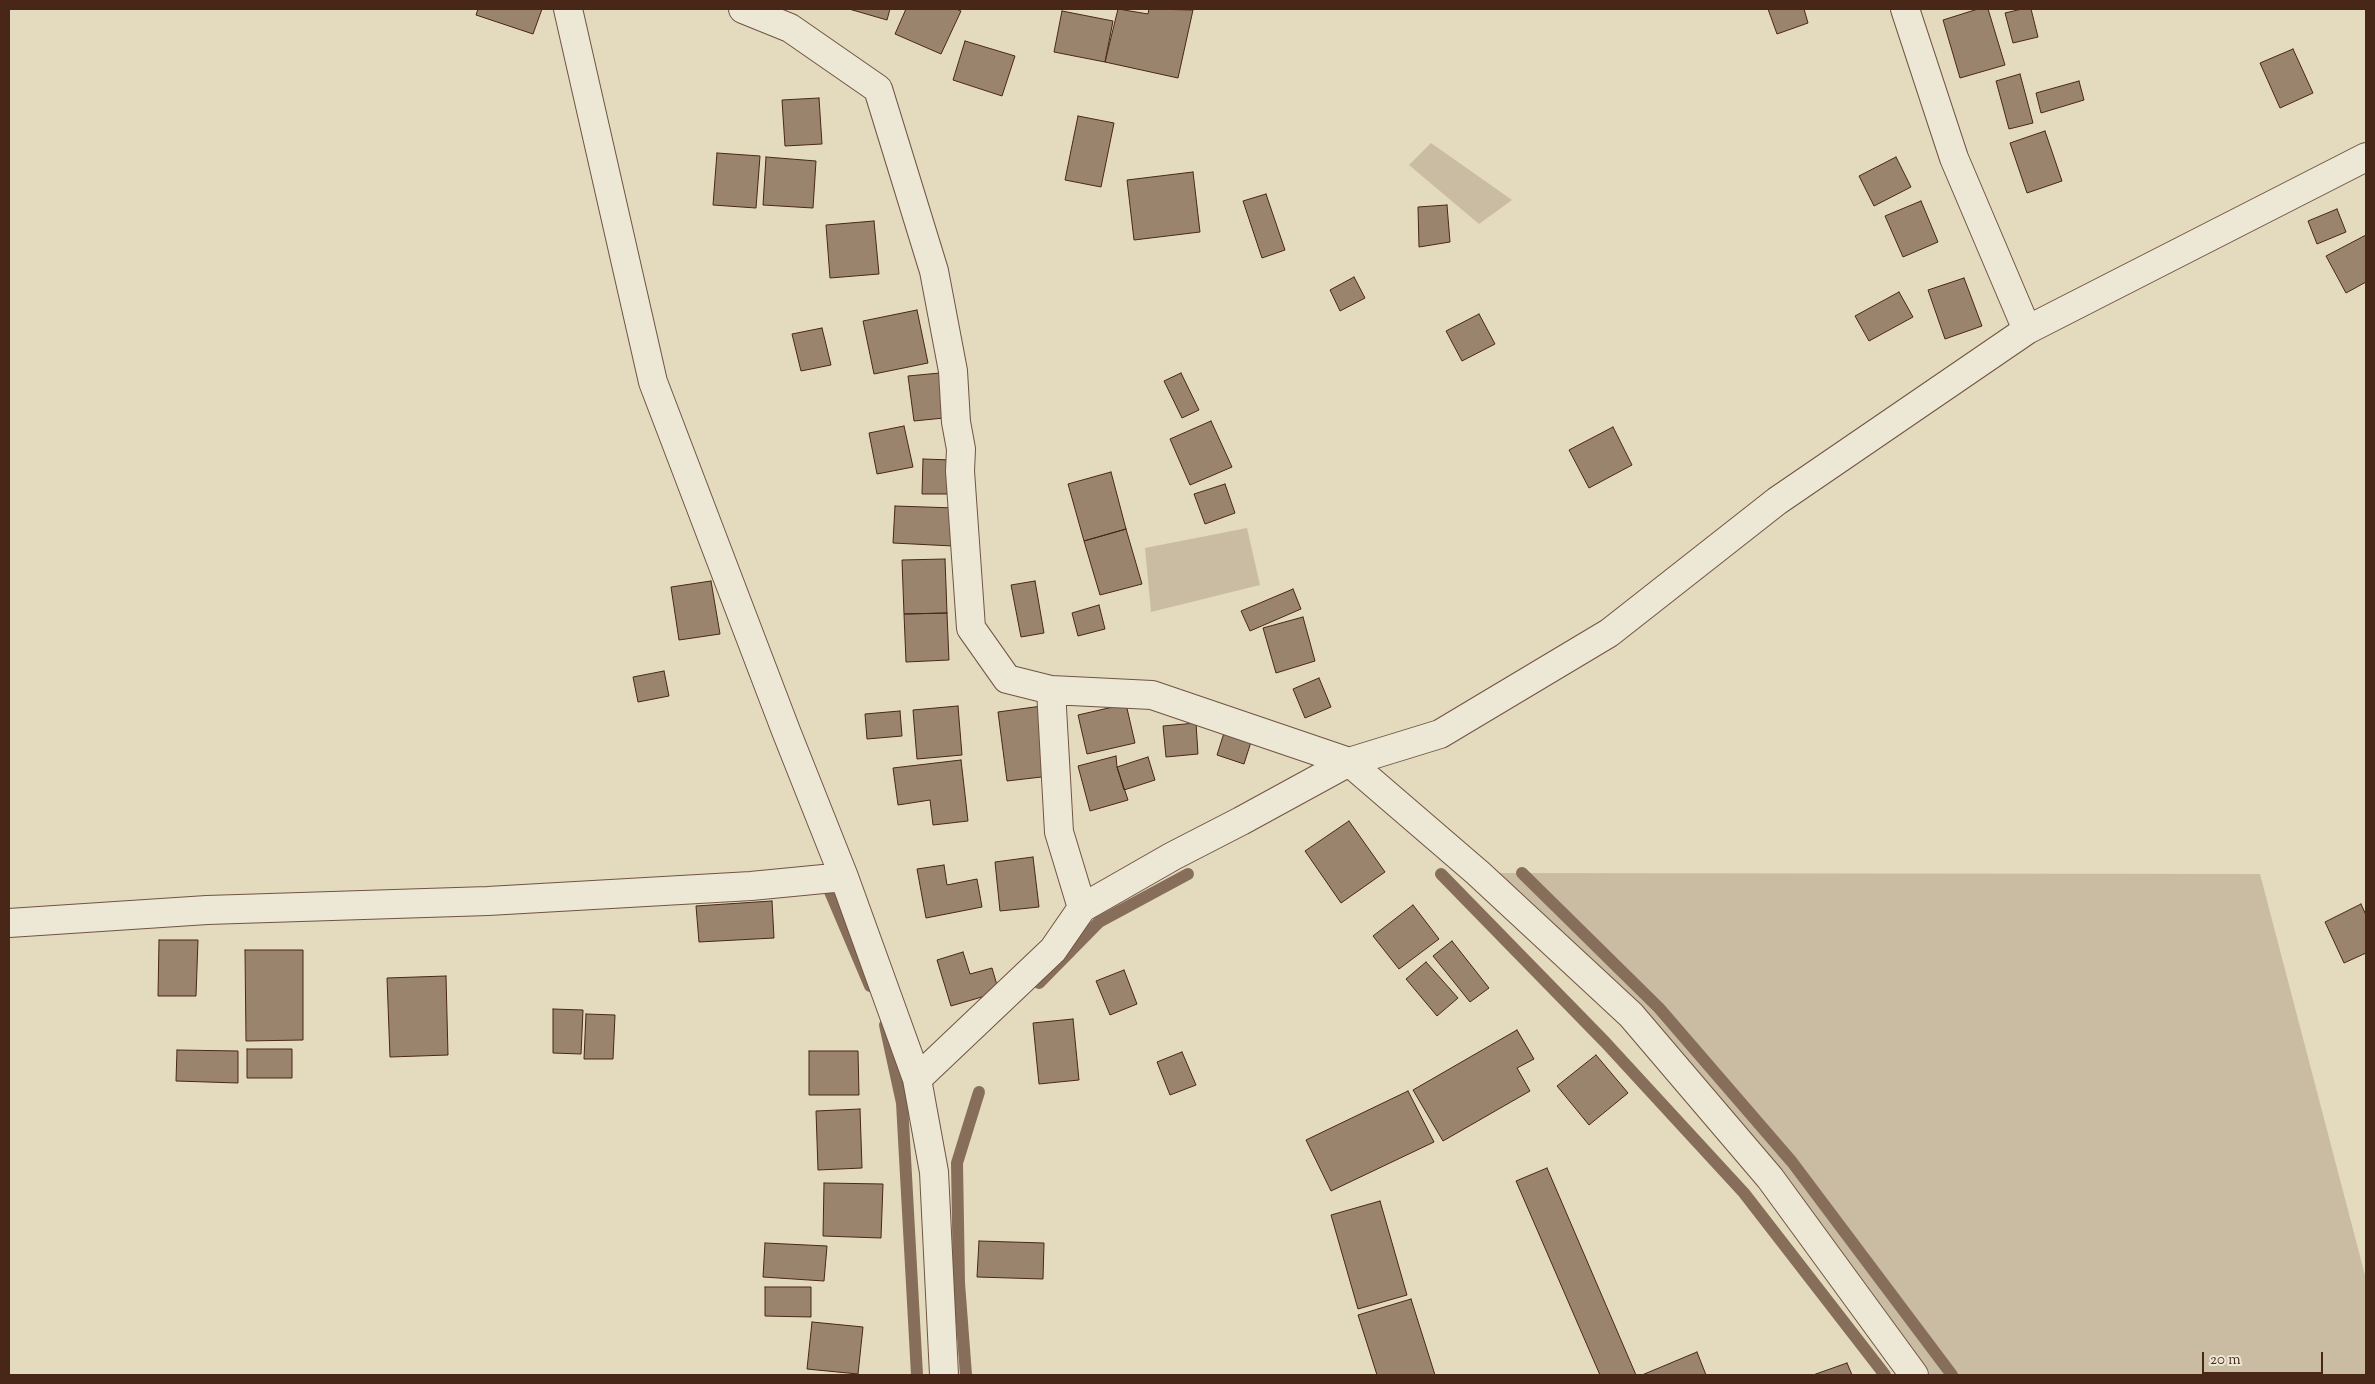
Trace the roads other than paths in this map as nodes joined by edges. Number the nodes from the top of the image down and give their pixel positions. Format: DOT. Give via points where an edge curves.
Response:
graph roads {
  1 [pos="568,9"];
  2 [pos="743,9"];
  3 [pos="1905,9"];
  4 [pos="2366,157"];
  5 [pos="2027,330"];
  6 [pos="1051,690"];
  7 [pos="1349,762"];
  8 [pos="844,877"];
  9 [pos="1082,908"];
  10 [pos="9,923"];
  11 [pos="917,1079"];
  12 [pos="944,1375"];
  13 [pos="1914,1375"];
  1 -- 8 [label="street" via="653,382"];
  2 -- 6 [label="street" via="790,28 878,89 934,271 953,371 972,628 1007,679"];
  3 -- 5 [label="street" via="1954,158"];
  4 -- 5 [label="street"];
  5 -- 7 [label="street" via="1777,501 1609,633 1440,734"];
  6 -- 7 [label="street" via="1152,695"];
  6 -- 9 [label="street" via="1059,832"];
  7 -- 9 [label="street"];
  7 -- 13 [label="street" via="1478,873 1631,1015 1770,1178"];
  8 -- 10 [label="street" via="751,886 479,901 207,910"];
  8 -- 11 [label="street"];
  9 -- 11 [label="street" via="1053,950"];
  11 -- 12 [label="street" via="934,1172"];
}
